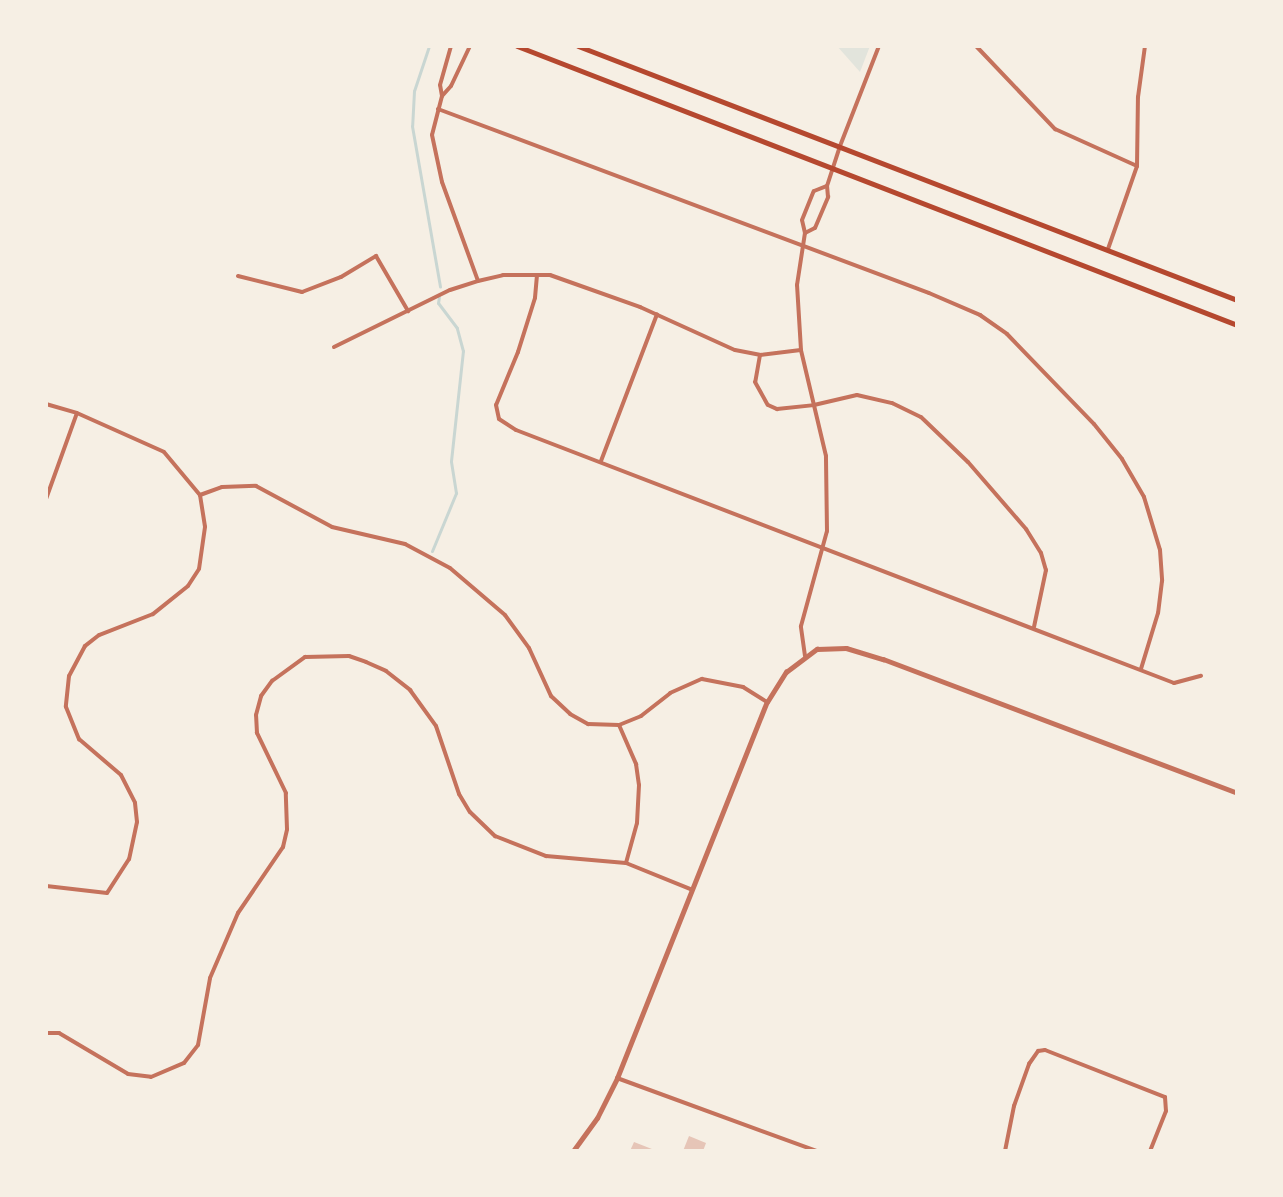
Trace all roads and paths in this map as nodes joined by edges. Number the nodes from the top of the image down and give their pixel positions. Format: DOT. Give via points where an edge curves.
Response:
graph roads {
  1 [pos="451,46"];
  2 [pos="470,46"];
  3 [pos="517,46"];
  4 [pos="578,46"];
  5 [pos="879,46"];
  6 [pos="976,46"];
  7 [pos="1145,46"];
  8 [pos="442,96"];
  9 [pos="438,109"];
  10 [pos="840,146"];
  11 [pos="1137,166"];
  12 [pos="833,167"];
  13 [pos="827,186"];
  14 [pos="805,233"];
  15 [pos="803,246"];
  16 [pos="1108,249"];
  17 [pos="537,275"];
  18 [pos="238,276"];
  19 [pos="478,281"];
  20 [pos="1237,300"];
  21 [pos="408,311"];
  22 [pos="657,314"];
  23 [pos="1237,325"];
  24 [pos="334,347"];
  25 [pos="801,350"];
  26 [pos="760,355"];
  27 [pos="46,404"];
  28 [pos="814,405"];
  29 [pos="77,413"];
  30 [pos="600,462"];
  31 [pos="200,495"];
  32 [pos="46,499"];
  33 [pos="824,550"];
  34 [pos="1034,627"];
  35 [pos="805,656"];
  36 [pos="1141,669"];
  37 [pos="1201,676"];
  38 [pos="767,702"];
  39 [pos="619,725"];
  40 [pos="1237,793"];
  41 [pos="626,863"];
  42 [pos="46,886"];
  43 [pos="690,889"];
  44 [pos="46,1033"];
  45 [pos="617,1078"];
  46 [pos="796,1143"];
  47 [pos="573,1151"];
  48 [pos="793,1151"];
  49 [pos="817,1151"];
  50 [pos="1005,1151"];
  51 [pos="1150,1151"];
  1 -- 8 [label="street"];
  2 -- 8 [label="street"];
  3 -- 12 [label="main road"];
  4 -- 10 [label="main road"];
  5 -- 10 [label="street"];
  6 -- 11 [label="street" via="1055,129"];
  7 -- 11 [label="street"];
  8 -- 9 [label="street"];
  9 -- 15 [label="street"];
  9 -- 19 [label="street" via="432,135 435,158"];
  10 -- 12 [label="street"];
  10 -- 16 [label="main road"];
  11 -- 16 [label="street"];
  12 -- 13 [label="street"];
  12 -- 23 [label="main road"];
  13 -- 14 [label="street" via="815,228"];
  13 -- 14 [label="street" via="814,191 802,220"];
  14 -- 15 [label="street"];
  15 -- 25 [label="street" via="797,285"];
  15 -- 36 [label="street" via="980,315 1007,334 1122,459 1144,497 1160,550 1158,613"];
  16 -- 20 [label="main road"];
  17 -- 19 [label="street"];
  17 -- 22 [label="street" via="589,287"];
  17 -- 30 [label="street" via="518,352 496,405 499,419"];
  18 -- 21 [label="street" via="302,292 376,256"];
  19 -- 21 [label="street"];
  21 -- 24 [label="street"];
  22 -- 26 [label="street" via="735,350"];
  22 -- 30 [label="street"];
  25 -- 26 [label="street"];
  25 -- 28 [label="street"];
  26 -- 28 [label="street" via="755,382 768,405"];
  27 -- 29 [label="street"];
  28 -- 33 [label="street" via="826,456"];
  28 -- 34 [label="street" via="857,395 892,403 921,417 968,462 1041,553 1046,570"];
  29 -- 31 [label="street" via="164,452"];
  29 -- 32 [label="street"];
  30 -- 33 [label="street"];
  31 -- 39 [label="street" via="222,487 256,486 332,527 405,544 450,568 505,615 529,648 551,696 570,714 588,724"];
  31 -- 42 [label="street" via="204,549 188,586 153,614 85,646 66,692 79,739 129,787 137,822 129,859 107,893"];
  33 -- 34 [label="street"];
  33 -- 35 [label="street" via="801,626"];
  34 -- 36 [label="street"];
  35 -- 38 [label="street" via="786,672"];
  35 -- 40 [label="street" via="832,647 883,659"];
  36 -- 37 [label="street" via="1174,683"];
  38 -- 39 [label="street" via="743,687 702,679"];
  38 -- 43 [label="street"];
  39 -- 41 [label="street" via="639,785 637,823"];
  41 -- 43 [label="street"];
  41 -- 44 [label="street" via="546,856 495,836 459,794 436,726 410,690 386,671 349,656 305,657 261,696 257,733 286,793 287,829 283,847 238,913 210,978 198,1045 184,1063 151,1077 128,1074 59,1033"];
  43 -- 45 [label="street"];
  45 -- 46 [label="street"];
  45 -- 47 [label="street"];
  46 -- 48 [label="street"];
  46 -- 49 [label="street"];
  50 -- 51 [label="street" via="1029,1064 1045,1050 1165,1097 1166,1111"];
}
